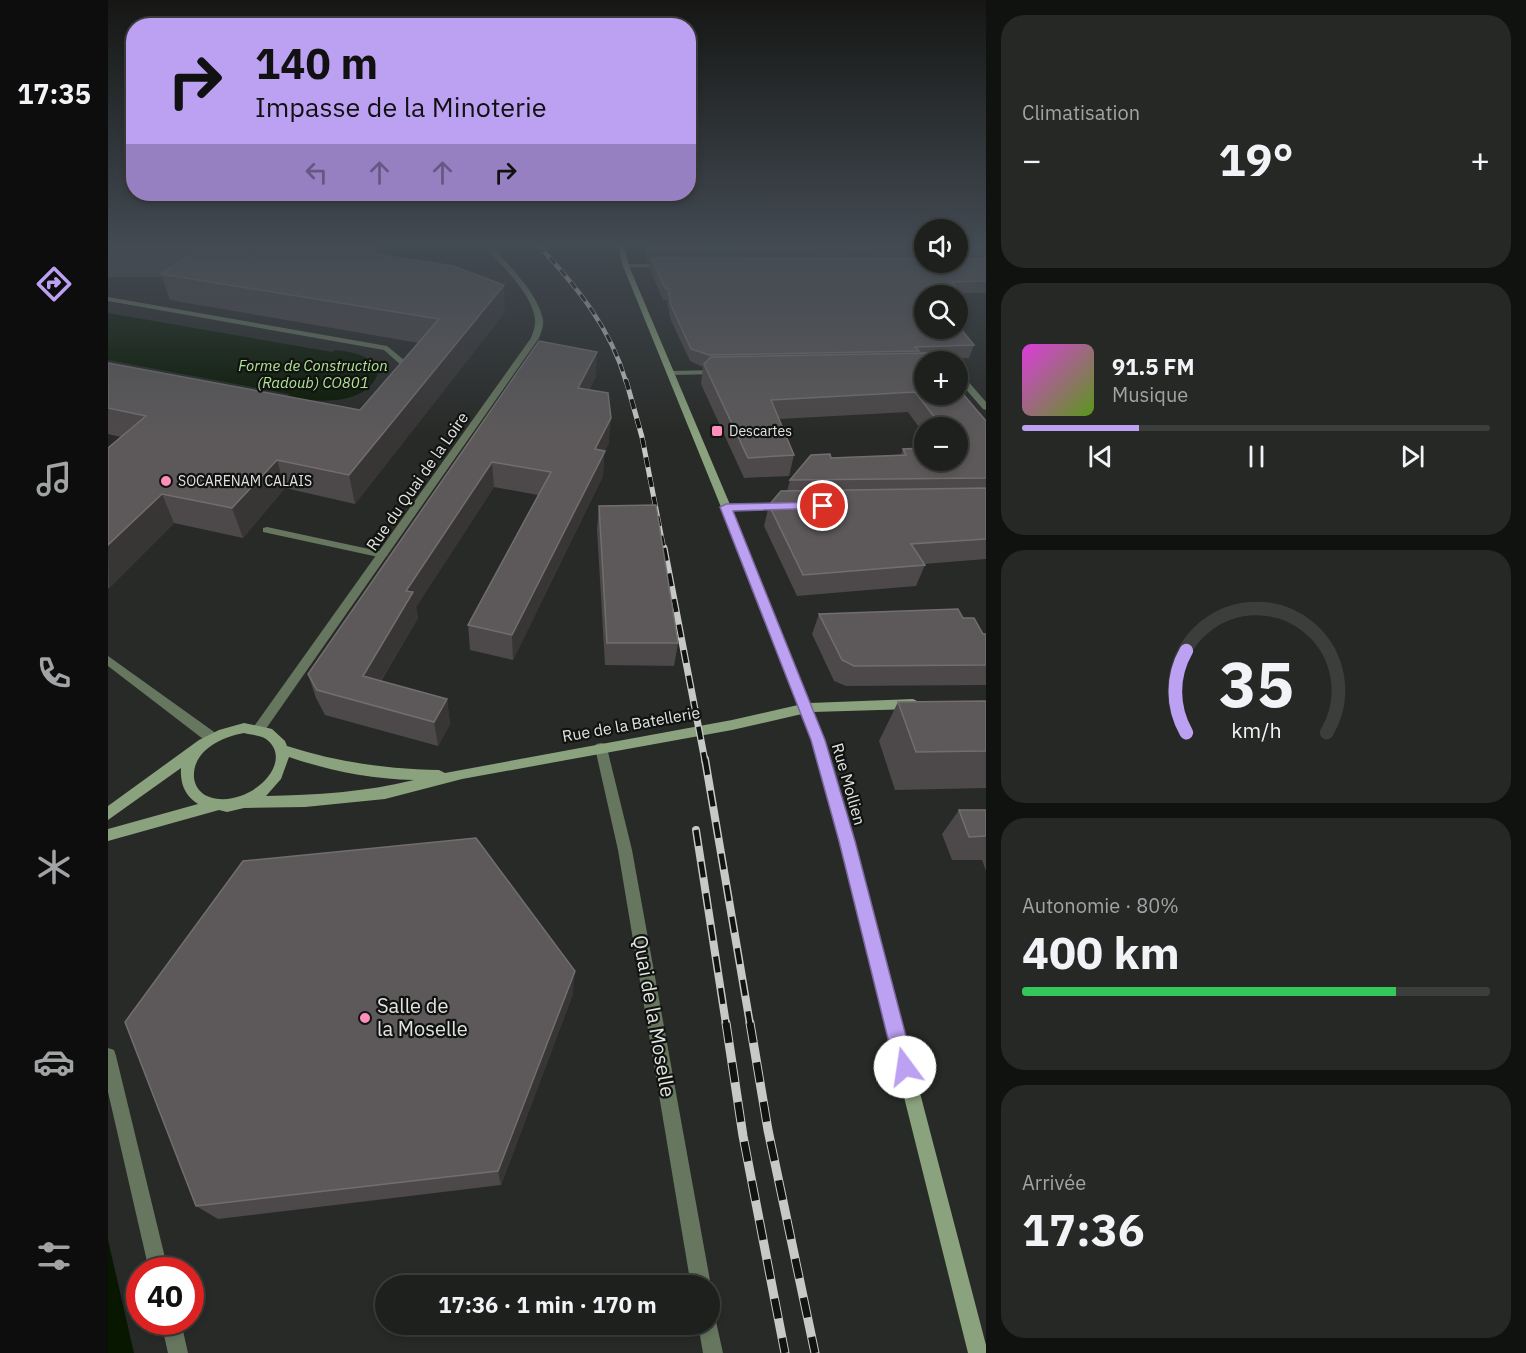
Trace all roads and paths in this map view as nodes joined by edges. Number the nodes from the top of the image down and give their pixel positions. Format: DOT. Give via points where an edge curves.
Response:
graph roads {
  1 [pos="166,309"];
  2 [pos="535,309"];
  3 [pos="644,309"];
  4 [pos="728,372"];
  5 [pos="671,373"];
  6 [pos="391,382"];
  7 [pos="968,387"];
  8 [pos="986,407"];
  9 [pos="800,506"];
  10 [pos="726,507"];
  11 [pos="267,530"];
  12 [pos="384,555"];
  13 [pos="108,660"];
  14 [pos="928,704"];
  15 [pos="807,708"];
  16 [pos="259,729"];
  17 [pos="212,738"];
  18 [pos="200,748"];
  19 [pos="601,748"];
  20 [pos="282,750"];
  21 [pos="462,774"];
  22 [pos="244,802"];
  23 [pos="218,805"];
  24 [pos="108,814"];
  25 [pos="108,835"];
  26 [pos="108,1056"];
  27 [pos="156,1257"];
  28 [pos="699,1275"];
  29 [pos="174,1335"];
  30 [pos="710,1335"];
  31 [pos="178,1353"];
  32 [pos="712,1353"];
  33 [pos="978,1353"];
  1 -- 6 [label="street" via="387,348 406,365"];
  2 -- 12 [label="street, Rue du Quai de la Loire" via="539,319 535,338"];
  3 -- 5 [label="street, Rue Mollien"];
  4 -- 5 [label="street"];
  5 -- 10 [label="street, Rue Mollien"];
  7 -- 8 [label="street"];
  9 -- 10 [label="street"];
  10 -- 15 [label="street, Rue Mollien"];
  11 -- 12 [label="street"];
  12 -- 16 [label="street, Rue du Quai de la Loire"];
  13 -- 17 [label="street"];
  14 -- 15 [label="street, Rue de la Batellerie"];
  15 -- 19 [label="street, Rue de la Batellerie"];
  15 -- 33 [label="street, Rue Mollien" via="847,841"];
  16 -- 17 [label="street" via="236,729"];
  16 -- 20 [label="street" via="277,739"];
  17 -- 18 [label="street"];
  18 -- 23 [label="street" via="188,767 189,787 197,797"];
  18 -- 24 [label="street"];
  19 -- 21 [label="street, Rue de la Batellerie"];
  19 -- 28 [label="street, Quai de la Moselle" via="625,850"];
  20 -- 21 [label="street, Rue de la Batellerie" via="369,773"];
  20 -- 22 [label="street" via="278,776 260,794"];
  21 -- 22 [label="street, Rue de la Batellerie" via="385,793"];
  22 -- 23 [label="street"];
  23 -- 25 [label="street"];
  26 -- 27 [label="street"];
  29 -- 31 [label="street"];
  30 -- 32 [label="street"];
}
